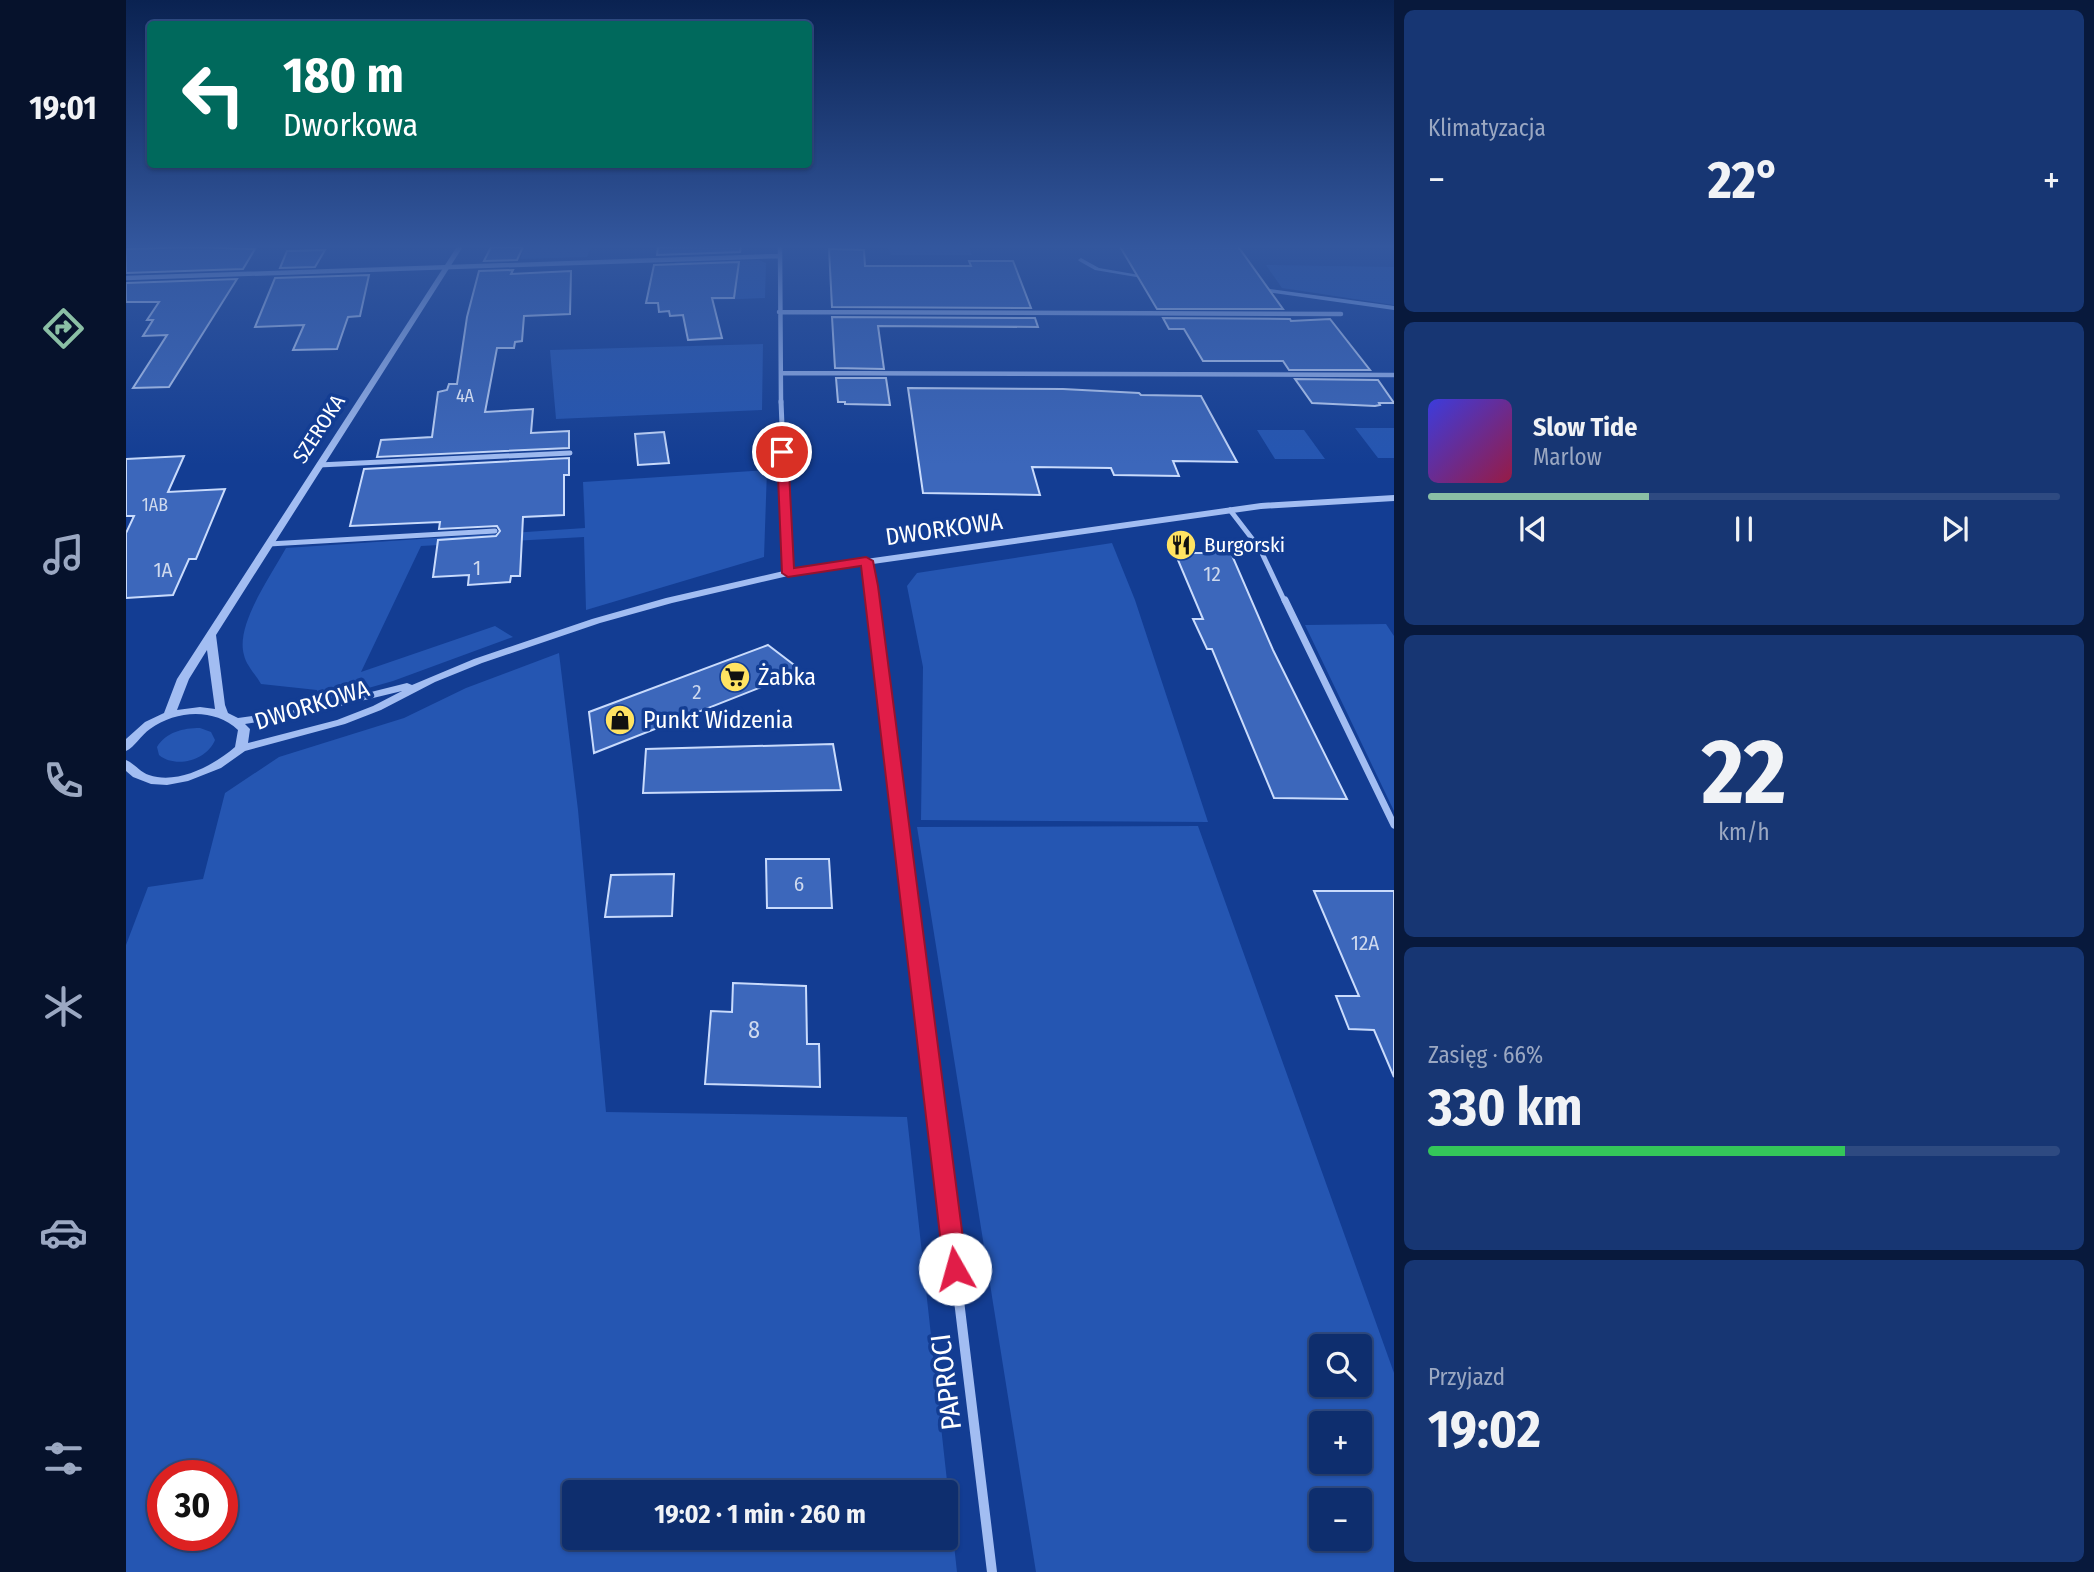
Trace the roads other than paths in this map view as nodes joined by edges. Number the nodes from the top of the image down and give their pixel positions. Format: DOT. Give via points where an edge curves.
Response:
graph roads {
  1 [pos="414,318"];
  2 [pos="779,318"];
  3 [pos="781,373"];
  4 [pos="1394,375"];
  5 [pos="570,453"];
  6 [pos="319,465"];
  7 [pos="1394,498"];
  8 [pos="1230,510"];
  9 [pos="495,531"];
  10 [pos="269,544"];
  11 [pos="866,561"];
  12 [pos="788,573"];
  13 [pos="211,635"];
  14 [pos="431,680"];
  15 [pos="222,713"];
  16 [pos="169,716"];
  17 [pos="238,721"];
  18 [pos="126,747"];
  19 [pos="241,748"];
  20 [pos="126,764"];
  21 [pos="146,778"];
  22 [pos="126,783"];
  23 [pos="1394,825"];
  24 [pos="992,1572"];
  1 -- 6 [label="street, SZEROKA"];
  2 -- 3 [label="street"];
  3 -- 4 [label="street"];
  3 -- 12 [label="street"];
  5 -- 6 [label="street"];
  6 -- 10 [label="street, SZEROKA"];
  7 -- 8 [label="street, DWORKOWA"];
  8 -- 11 [label="street, DWORKOWA"];
  8 -- 23 [label="street" via="1260,549"];
  9 -- 10 [label="street"];
  10 -- 13 [label="street, SZEROKA"];
  11 -- 12 [label="street, DWORKOWA"];
  11 -- 24 [label="street, PAPROCI"];
  12 -- 14 [label="street, DWORKOWA" via="596,621"];
  13 -- 15 [label="street"];
  13 -- 16 [label="street, SZEROKA" via="183,679"];
  14 -- 17 [label="street, DWORKOWA" via="303,712"];
  14 -- 19 [label="street, DWORKOWA" via="341,722"];
  15 -- 16 [label="street" via="197,710"];
  15 -- 17 [label="street"];
  16 -- 18 [label="street" via="145,727"];
  17 -- 19 [label="street" via="244,729"];
  19 -- 21 [label="street" via="217,768 199,775"];
  20 -- 21 [label="street"];
  21 -- 22 [label="street"];
}
